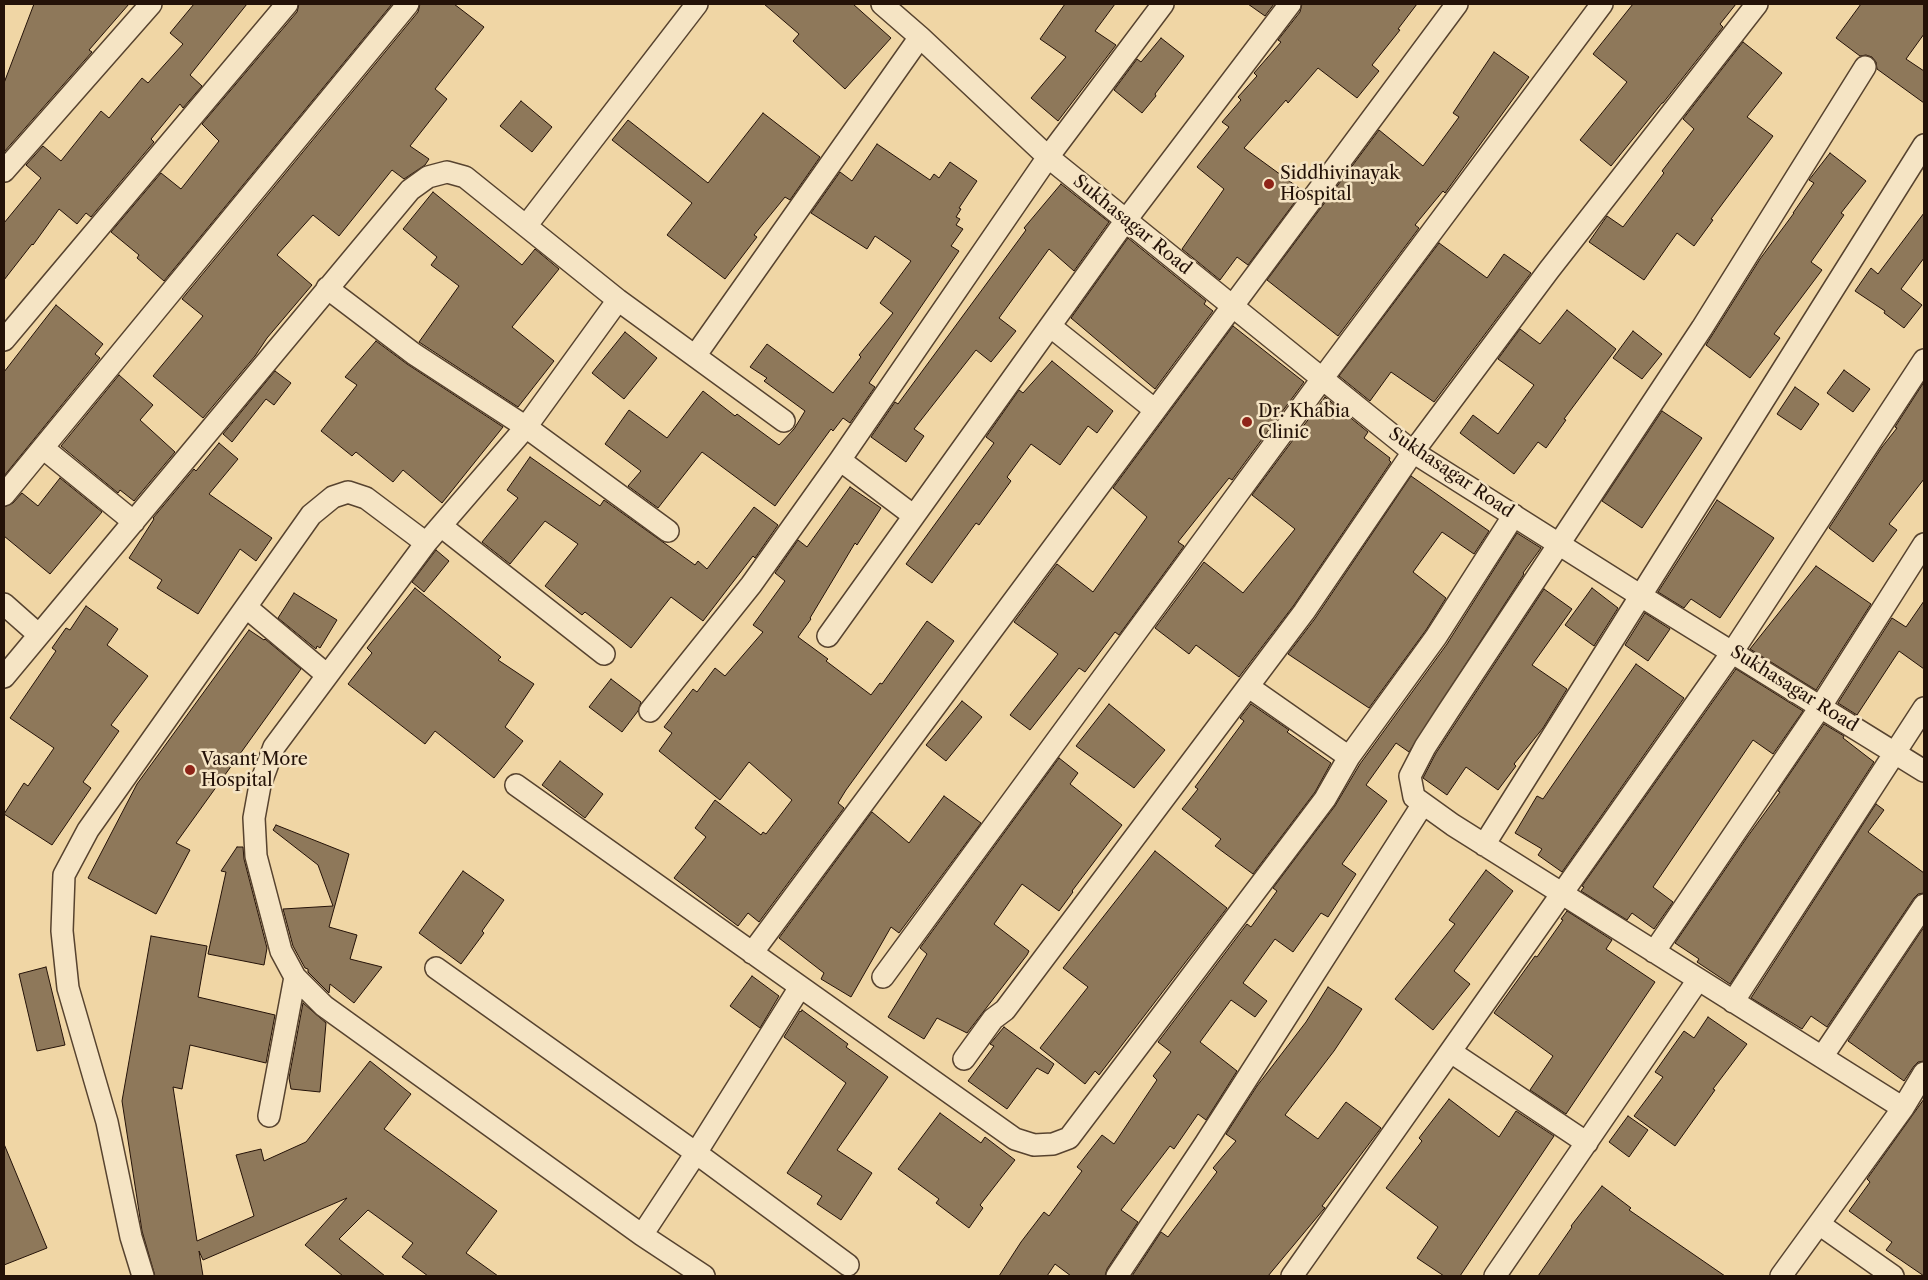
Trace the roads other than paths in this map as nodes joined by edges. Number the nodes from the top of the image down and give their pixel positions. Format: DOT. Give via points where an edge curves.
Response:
graph roads {
  1 [pos="151,4"];
  2 [pos="287,4"];
  3 [pos="408,4"];
  4 [pos="697,4"];
  5 [pos="882,4"];
  6 [pos="1163,4"];
  7 [pos="1290,4"];
  8 [pos="1457,4"];
  9 [pos="1602,4"];
  10 [pos="1756,4"];
  11 [pos="920,37"];
  12 [pos="1865,67"];
  13 [pos="1924,145"];
  14 [pos="1048,157"];
  15 [pos="4,171"];
  16 [pos="1126,220"];
  17 [pos="526,226"];
  18 [pos="327,288"];
  19 [pos="618,300"];
  20 [pos="1233,306"];
  21 [pos="1050,326"];
  22 [pos="4,340"];
  23 [pos="695,356"];
  24 [pos="1924,360"];
  25 [pos="1322,379"];
  26 [pos="1155,410"];
  27 [pos="784,421"];
  28 [pos="526,427"];
  29 [pos="43,448"];
  30 [pos="1413,452"];
  31 [pos="840,460"];
  32 [pos="4,495"];
  33 [pos="1514,515"];
  34 [pos="914,516"];
  35 [pos="134,522"];
  36 [pos="441,526"];
  37 [pos="668,531"];
  38 [pos="426,543"];
  39 [pos="1559,544"];
  40 [pos="1924,544"];
  41 [pos="1641,596"];
  42 [pos="4,604"];
  43 [pos="246,607"];
  44 [pos="39,635"];
  45 [pos="828,636"];
  46 [pos="1733,651"];
  47 [pos="604,654"];
  48 [pos="327,675"];
  49 [pos="4,677"];
  50 [pos="1249,687"];
  51 [pos="1821,706"];
  52 [pos="1924,708"];
  53 [pos="650,711"];
  54 [pos="1895,752"];
  55 [pos="1349,757"];
  56 [pos="1924,771"];
  57 [pos="516,785"];
  58 [pos="1423,804"];
  59 [pos="1484,845"];
  60 [pos="1563,894"];
  61 [pos="1924,905"];
  62 [pos="1654,952"];
  63 [pos="752,953"];
  64 [pos="436,968"];
  65 [pos="295,977"];
  66 [pos="884,977"];
  67 [pos="1698,980"];
  68 [pos="800,987"];
  69 [pos="1733,1002"];
  70 [pos="1451,1052"];
  71 [pos="1822,1057"];
  72 [pos="964,1059"];
  73 [pos="1924,1073"];
  74 [pos="1903,1108"];
  75 [pos="269,1116"];
  76 [pos="1587,1143"];
  77 [pos="696,1152"];
  78 [pos="1819,1224"];
  79 [pos="642,1236"];
  80 [pos="848,1265"];
  81 [pos="142,1276"];
  82 [pos="704,1276"];
  83 [pos="1117,1276"];
  84 [pos="1292,1276"];
  85 [pos="1495,1276"];
  86 [pos="1781,1276"];
  87 [pos="1893,1276"];
  1 -- 15 [label="street"];
  2 -- 22 [label="street"];
  3 -- 29 [label="street"];
  4 -- 17 [label="street"];
  5 -- 11 [label="street, Sukhasagar Road"];
  6 -- 14 [label="street"];
  7 -- 16 [label="street"];
  8 -- 20 [label="street"];
  9 -- 25 [label="street"];
  10 -- 30 [label="street" via="1549,270"];
  11 -- 14 [label="street, Sukhasagar Road"];
  11 -- 23 [label="street"];
  12 -- 39 [label="street" via="1702,328"];
  13 -- 41 [label="street"];
  14 -- 16 [label="street, Sukhasagar Road"];
  14 -- 31 [label="street"];
  16 -- 20 [label="street, Sukhasagar Road"];
  16 -- 21 [label="street"];
  17 -- 18 [label="street" via="465,177 447,172 428,177 410,190"];
  17 -- 19 [label="street"];
  18 -- 28 [label="street" via="414,354"];
  18 -- 35 [label="street"];
  19 -- 23 [label="street"];
  19 -- 28 [label="street"];
  20 -- 25 [label="street, Sukhasagar Road"];
  20 -- 26 [label="street"];
  21 -- 26 [label="street"];
  21 -- 34 [label="street"];
  23 -- 27 [label="street"];
  24 -- 46 [label="street"];
  25 -- 30 [label="street, Sukhasagar Road"];
  25 -- 66 [label="street"];
  26 -- 63 [label="street"];
  28 -- 36 [label="street"];
  28 -- 37 [label="street"];
  29 -- 32 [label="street"];
  29 -- 35 [label="street"];
  30 -- 33 [label="street, Sukhasagar Road"];
  30 -- 50 [label="street"];
  31 -- 34 [label="street"];
  31 -- 53 [label="street" via="751,585"];
  33 -- 39 [label="street, Sukhasagar Road"];
  33 -- 55 [label="street" via="1436,637"];
  34 -- 45 [label="street"];
  35 -- 44 [label="street"];
  36 -- 38 [label="street"];
  36 -- 47 [label="street"];
  38 -- 43 [label="street" via="366,498 348,492 333,496 311,515"];
  38 -- 48 [label="street"];
  39 -- 41 [label="street, Sukhasagar Road"];
  39 -- 58 [label="street" via="1448,710 1410,776 1414,797"];
  40 -- 51 [label="street"];
  41 -- 46 [label="street, Sukhasagar Road"];
  41 -- 59 [label="street"];
  42 -- 44 [label="street"];
  43 -- 48 [label="street"];
  43 -- 81 [label="street" via="88,830 64,875 62,931 68,988 106,1122"];
  44 -- 49 [label="street"];
  46 -- 51 [label="street, Sukhasagar Road"];
  46 -- 60 [label="street"];
  48 -- 65 [label="street" via="274,747 260,784 254,818 256,856 281,951"];
  50 -- 55 [label="street"];
  50 -- 72 [label="street" via="1005,1010 992,1019"];
  51 -- 54 [label="street, Sukhasagar Road"];
  51 -- 62 [label="street"];
  52 -- 54 [label="street"];
  54 -- 56 [label="street, Sukhasagar Road"];
  54 -- 69 [label="street"];
  55 -- 68 [label="street" via="1326,800 1069,1138 1053,1144 1034,1145 1015,1139"];
  57 -- 63 [label="street"];
  58 -- 59 [label="street"];
  58 -- 83 [label="street"];
  59 -- 60 [label="street"];
  60 -- 62 [label="street"];
  60 -- 70 [label="street"];
  61 -- 71 [label="street"];
  62 -- 67 [label="street"];
  63 -- 68 [label="street"];
  64 -- 77 [label="street"];
  65 -- 75 [label="street"];
  65 -- 79 [label="street" via="324,1006"];
  67 -- 69 [label="street"];
  67 -- 76 [label="street"];
  68 -- 77 [label="street"];
  69 -- 71 [label="street"];
  70 -- 76 [label="street"];
  70 -- 84 [label="street"];
  71 -- 74 [label="street"];
  73 -- 74 [label="street"];
  74 -- 78 [label="street"];
  76 -- 85 [label="street"];
  77 -- 79 [label="street"];
  77 -- 80 [label="street"];
  78 -- 86 [label="street"];
  78 -- 87 [label="street"];
  79 -- 82 [label="street"];
}
